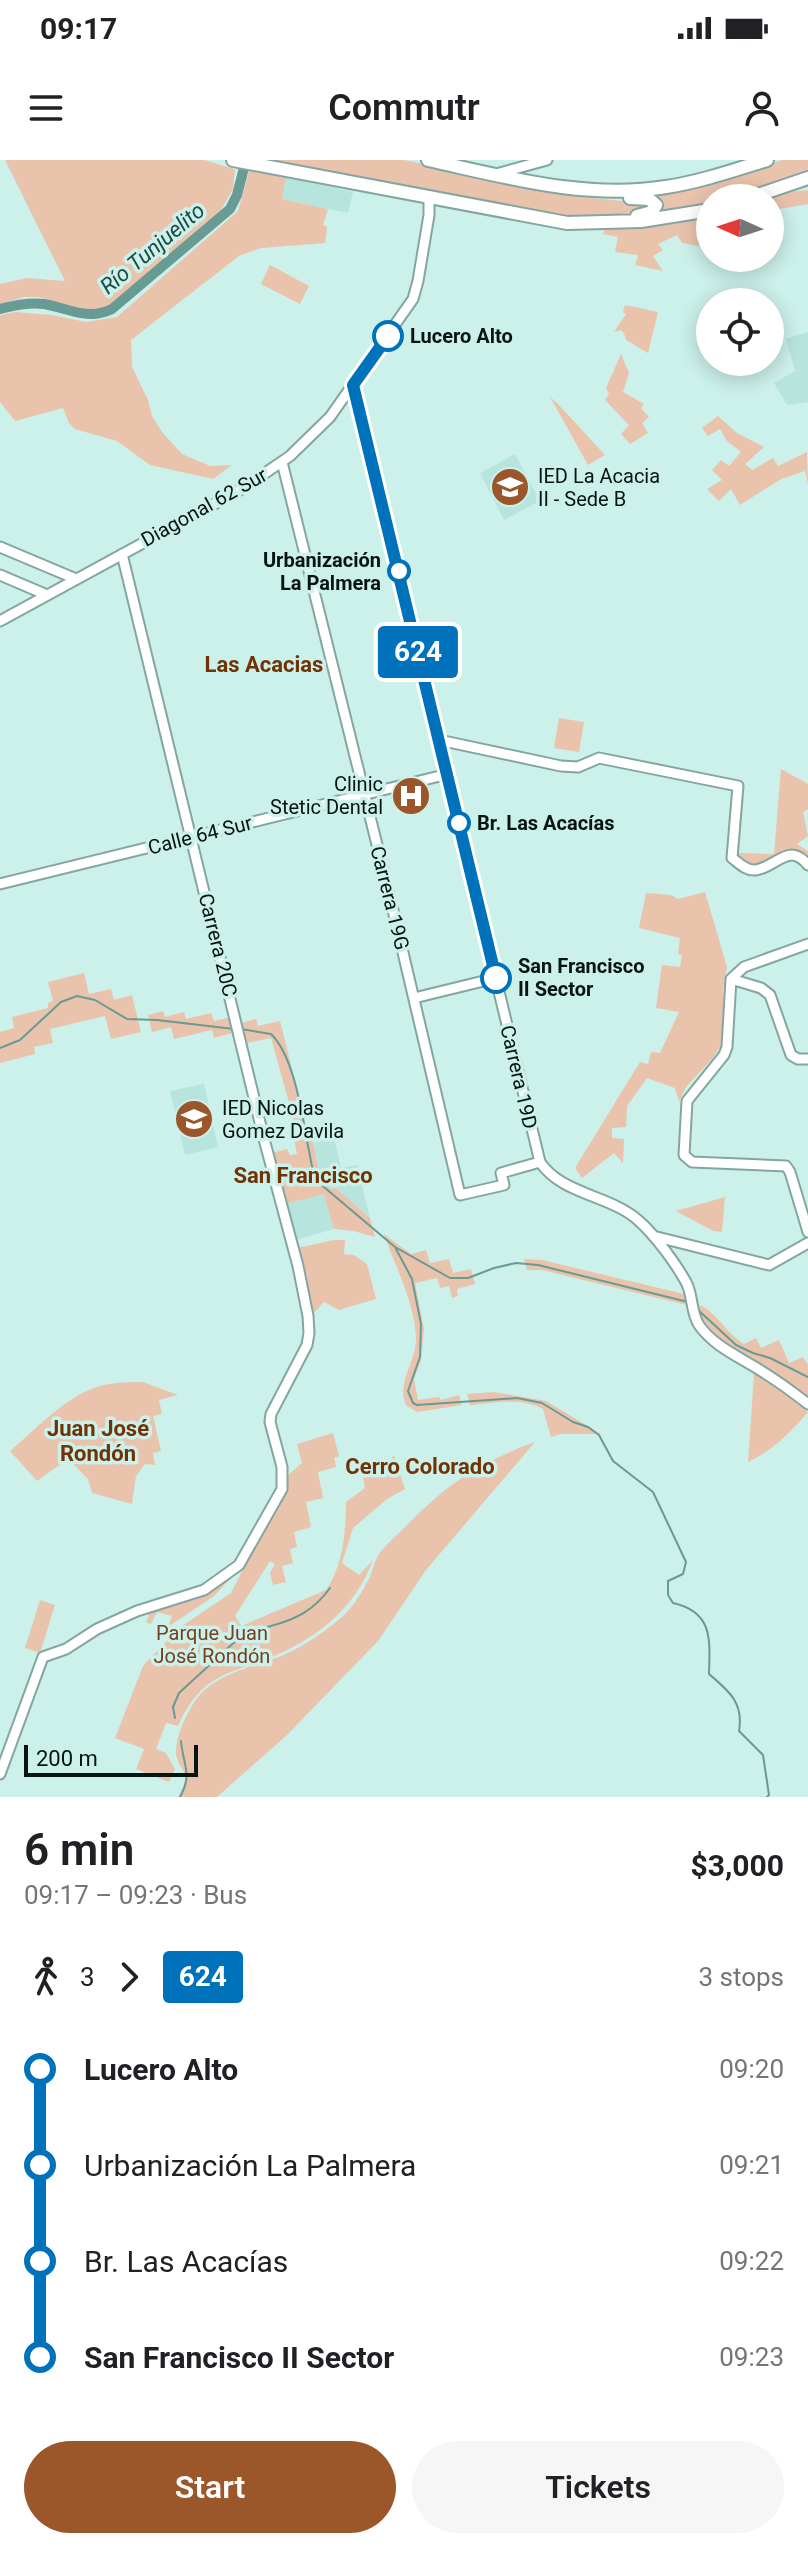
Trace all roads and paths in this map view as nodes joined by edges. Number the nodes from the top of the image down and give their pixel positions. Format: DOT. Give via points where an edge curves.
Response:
graph roads {
  1 [pos="234,160"];
  2 [pos="428,160"];
  3 [pos="549,160"];
  4 [pos="767,160"];
  5 [pos="494,174"];
  6 [pos="808,178"];
  7 [pos="540,184"];
  8 [pos="784,186"];
  9 [pos="571,189"];
  10 [pos="429,197"];
  11 [pos="446,201"];
  12 [pos="696,213"];
  13 [pos="427,224"];
  14 [pos="599,224"];
  15 [pos="353,385"];
  16 [pos="282,462"];
  17 [pos="0,547"];
  18 [pos="122,554"];
  19 [pos="0,575"];
  20 [pos="76,579"];
  21 [pos="47,595"];
  22 [pos="0,621"];
  23 [pos="439,740"];
  24 [pos="448,774"];
  25 [pos="365,795"];
  26 [pos="191,837"];
  27 [pos="808,865"];
  28 [pos="0,884"];
  29 [pos="808,944"];
  30 [pos="496,978"];
  31 [pos="731,979"];
  32 [pos="414,998"];
  33 [pos="808,1059"];
  34 [pos="540,1162"];
  35 [pos="808,1232"];
  36 [pos="653,1236"];
  37 [pos="808,1243"];
  38 [pos="808,1404"];
  39 [pos="0,1774"];
  1 -- 10 [label="highway"];
  2 -- 5 [label="highway"];
  3 -- 5 [label="street"];
  3 -- 7 [label="street" via="537,169"];
  4 -- 9 [label="highway" via="667,187"];
  5 -- 7 [label="highway"];
  6 -- 8 [label="highway"];
  7 -- 9 [label="highway"];
  9 -- 14 [label="highway" via="649,199 656,205 650,213"];
  10 -- 11 [label="highway"];
  10 -- 13 [label="street, Diagonal 62 Sur"];
  11 -- 13 [label="street"];
  11 -- 14 [label="highway" via="557,222"];
  12 -- 14 [label="highway"];
  13 -- 15 [label="street, Diagonal 62 Sur" via="413,299"];
  15 -- 16 [label="street, Diagonal 62 Sur" via="323,426"];
  15 -- 23 [label="street, Carrera 19D"];
  16 -- 18 [label="street, Diagonal 62 Sur"];
  16 -- 25 [label="street, Carrera 19G"];
  17 -- 20 [label="street"];
  18 -- 20 [label="street, Diagonal 62 Sur"];
  18 -- 26 [label="street, Carrera 20C"];
  19 -- 21 [label="street"];
  20 -- 21 [label="street, Diagonal 62 Sur"];
  21 -- 22 [label="street, Diagonal 62 Sur"];
  23 -- 24 [label="street, Carrera 19D"];
  23 -- 27 [label="street" via="561,766 578,767 599,758 738,786 732,858 746,868 759,869 790,855"];
  24 -- 25 [label="street, Calle 64 Sur"];
  24 -- 30 [label="street, Carrera 19D"];
  25 -- 26 [label="street, Calle 64 Sur"];
  25 -- 32 [label="street, Carrera 19G"];
  26 -- 28 [label="street, Calle 64 Sur"];
  26 -- 39 [label="street, Carrera 20C" via="308,1316 305,1351 273,1406 270,1422 282,1489 243,1561 224,1578 123,1617 43,1657"];
  29 -- 31 [label="street" via="744,967"];
  30 -- 32 [label="street"];
  30 -- 34 [label="street, Carrera 19D"];
  31 -- 33 [label="street" via="767,992 791,1055"];
  31 -- 35 [label="street" via="727,1047 687,1101 683,1153 692,1162 788,1168"];
  32 -- 34 [label="street, Carrera 19G" via="460,1195 504,1185 501,1173"];
  34 -- 36 [label="street" via="568,1185 623,1208"];
  36 -- 37 [label="street" via="772,1265"];
  36 -- 38 [label="street" via="686,1282 701,1327"];
}
